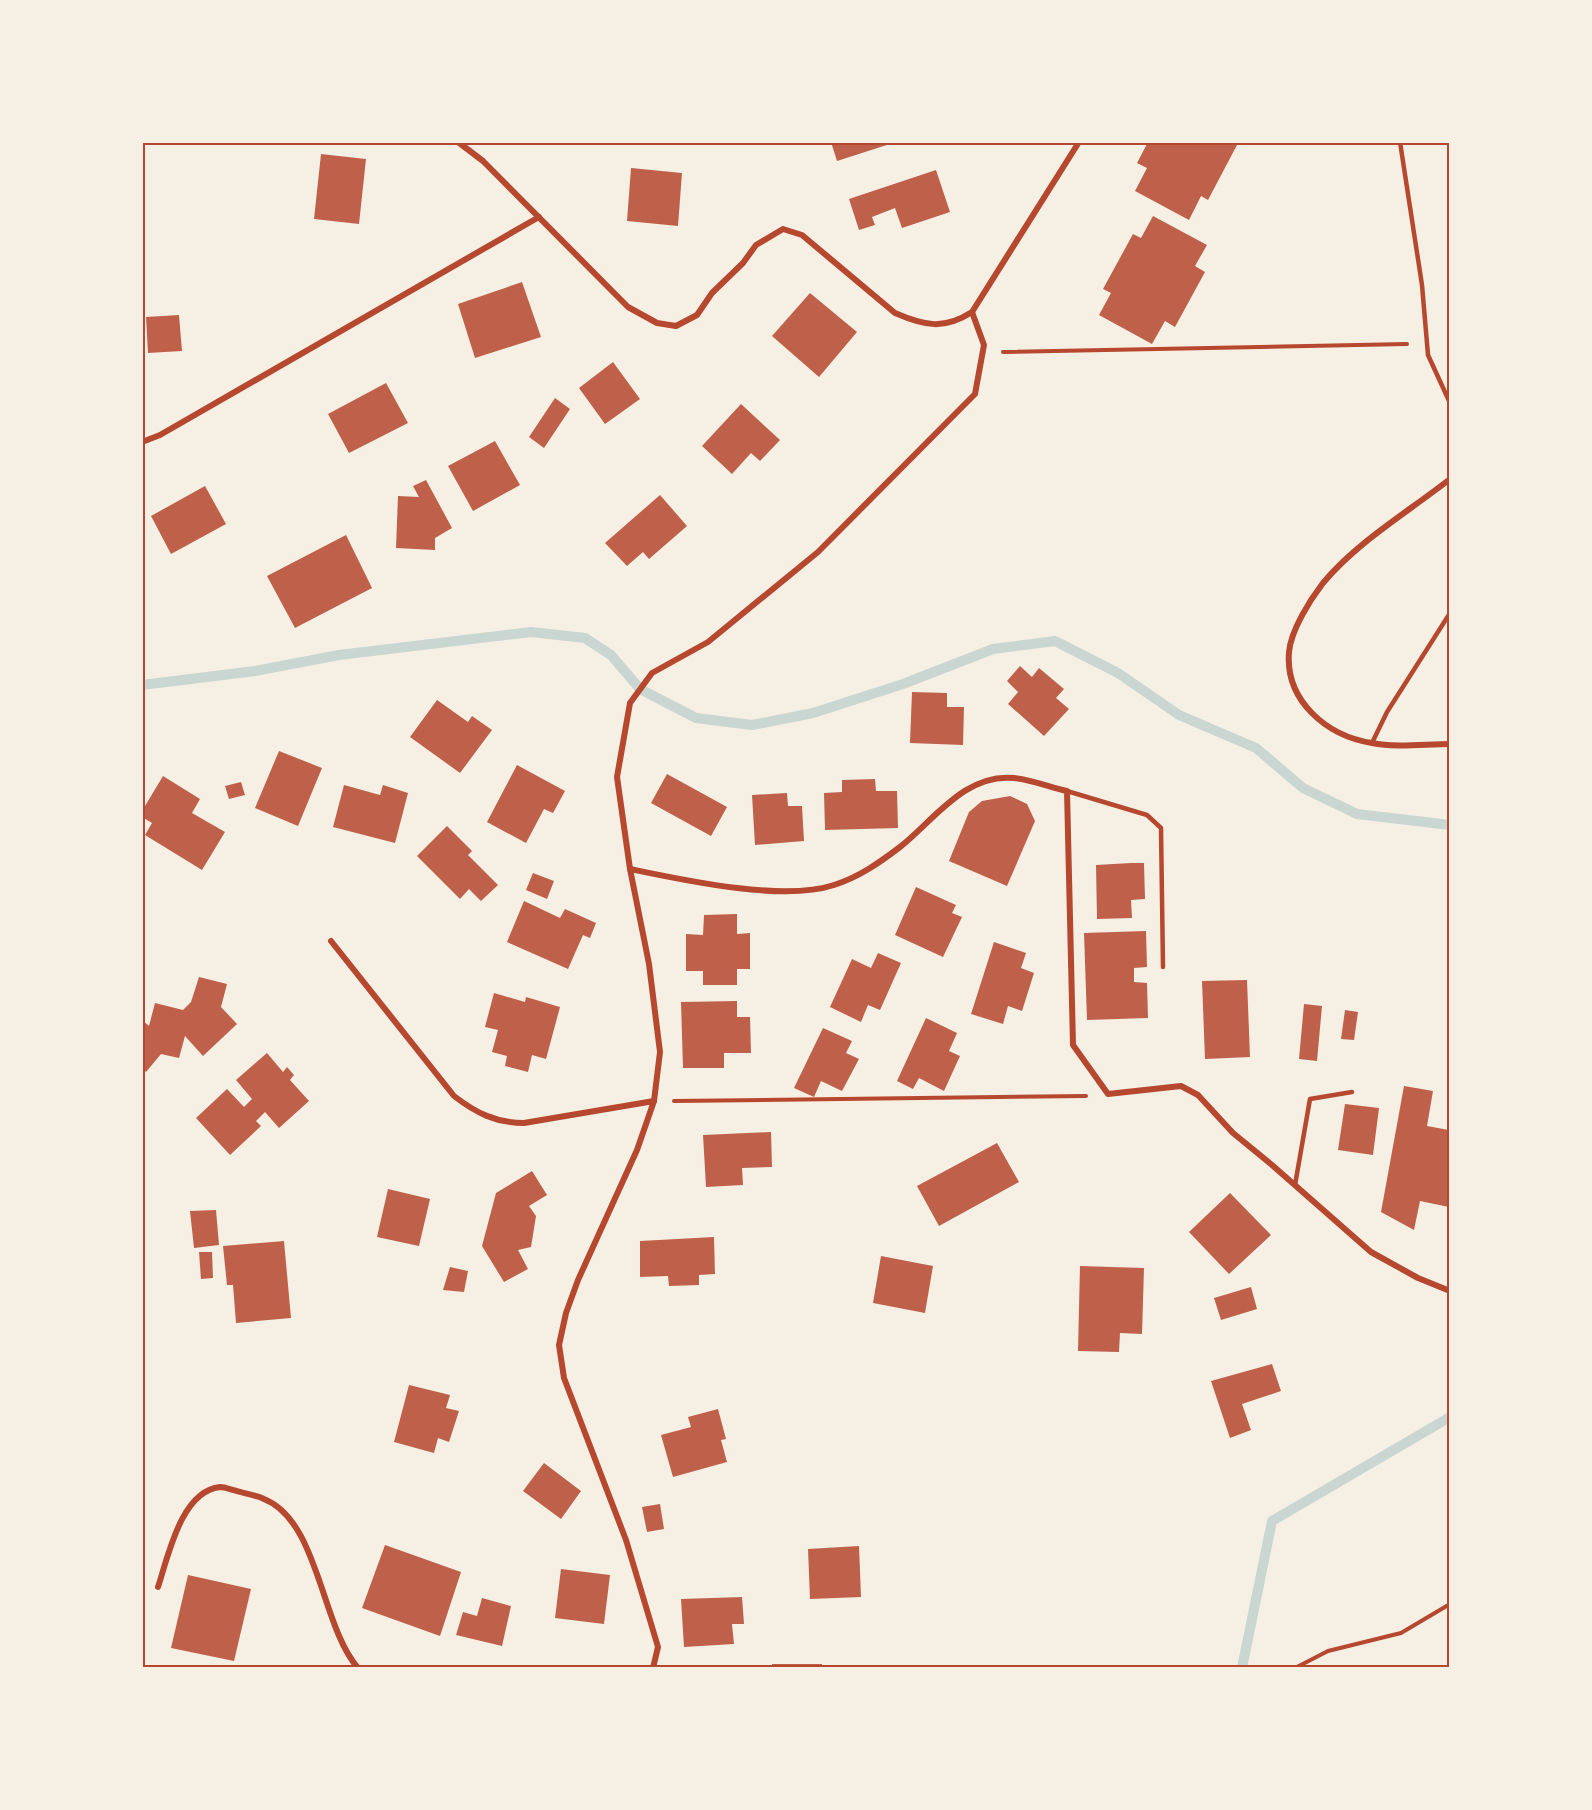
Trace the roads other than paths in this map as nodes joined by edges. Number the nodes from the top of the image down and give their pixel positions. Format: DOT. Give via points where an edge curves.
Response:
graph roads {
  1 [pos="458,142"];
  2 [pos="1078,142"];
  3 [pos="1400,142"];
  4 [pos="539,217"];
  5 [pos="972,312"];
  6 [pos="1449,403"];
  7 [pos="142,442"];
  8 [pos="1449,479"];
  9 [pos="1449,613"];
  10 [pos="1372,743"];
  11 [pos="1449,744"];
  12 [pos="1068,791"];
  13 [pos="630,869"];
  14 [pos="331,941"];
  15 [pos="1163,967"];
  16 [pos="1352,1092"];
  17 [pos="654,1101"];
  18 [pos="1295,1185"];
  19 [pos="1449,1291"];
  20 [pos="158,1587"];
  21 [pos="358,1668"];
  22 [pos="653,1668"];
  1 -- 4 [label="street" via="483,161"];
  2 -- 5 [label="street"];
  3 -- 6 [label="lane" via="1422,285 1428,355"];
  4 -- 5 [label="street" via="628,307 657,323 676,326 697,315 756,245 783,229 802,235 895,313 933,324 954,323"];
  4 -- 7 [label="street"];
  5 -- 13 [label="street" via="984,345 975,394 818,552 708,642 652,673 630,703 617,777"];
  8 -- 10 [label="street" via="1352,555 1323,584 1300,621 1289,651 1291,676 1303,705 1327,727"];
  9 -- 10 [label="lane"];
  10 -- 11 [label="street"];
  12 -- 13 [label="street" via="1013,778 967,789 865,873 831,886 779,890 712,886"];
  12 -- 15 [label="lane" via="1147,815 1161,828"];
  12 -- 18 [label="street" via="1073,1045 1108,1094 1181,1086 1198,1095 1233,1134"];
  13 -- 17 [label="street" via="649,964 660,1052"];
  14 -- 17 [label="street" via="454,1096 472,1110 508,1123"];
  16 -- 18 [label="lane" via="1310,1099"];
  17 -- 22 [label="street" via="637,1150 578,1280 559,1345 564,1378 626,1540 658,1647"];
  18 -- 19 [label="street" via="1371,1252"];
  20 -- 21 [label="street" via="179,1524 203,1492 221,1487 266,1499 288,1517 310,1554 346,1654"];
}
